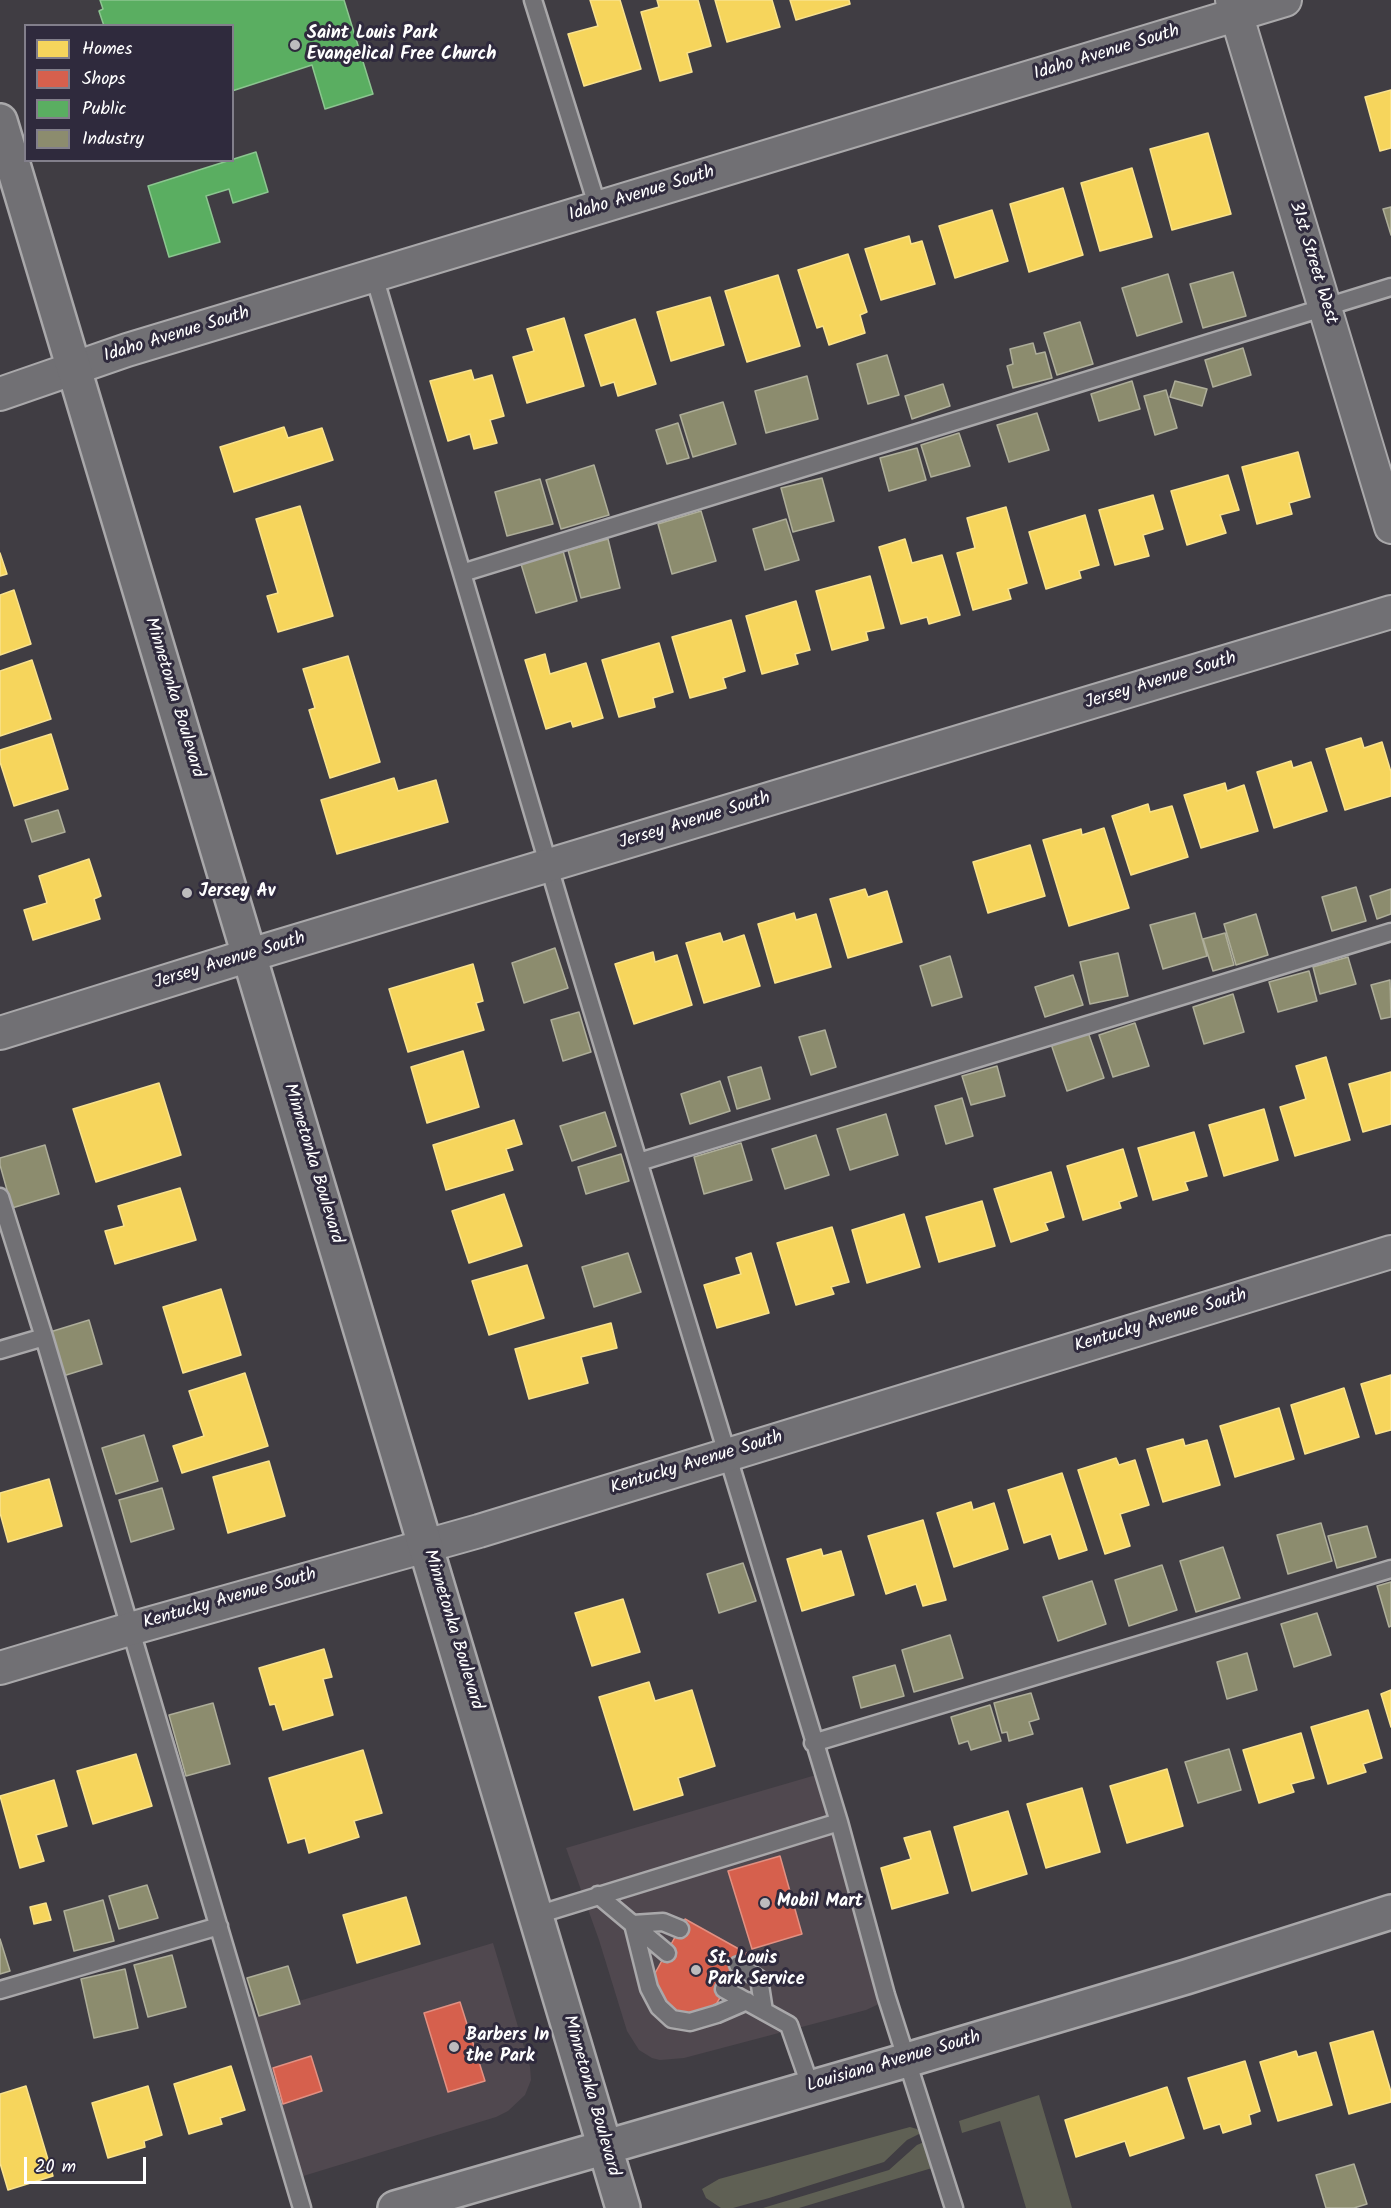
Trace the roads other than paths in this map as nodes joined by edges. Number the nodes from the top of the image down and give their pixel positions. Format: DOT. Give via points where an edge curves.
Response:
graph roads {
  1 [pos="533,0"];
  2 [pos="1285,0"];
  3 [pos="1235,7"];
  4 [pos="0,121"];
  5 [pos="598,208"];
  6 [pos="374,276"];
  7 [pos="1391,287"];
  8 [pos="1325,307"];
  9 [pos="75,368"];
  10 [pos="0,394"];
  11 [pos="1391,527"];
  12 [pos="462,573"];
  13 [pos="1391,612"];
  14 [pos="550,866"];
  15 [pos="1391,932"];
  16 [pos="250,955"];
  17 [pos="0,1033"];
  18 [pos="639,1162"];
  19 [pos="0,1197"];
  20 [pos="1391,1252"];
  21 [pos="44,1337"];
  22 [pos="0,1350"];
  23 [pos="728,1454"];
  24 [pos="427,1546"];
  25 [pos="1391,1569"];
  26 [pos="130,1629"];
  27 [pos="0,1668"];
  28 [pos="813,1743"];
  29 [pos="839,1822"];
  30 [pos="598,1895"];
  31 [pos="1391,1912"];
  32 [pos="537,1915"];
  33 [pos="633,1924"];
  34 [pos="219,1926"];
  35 [pos="680,1929"];
  36 [pos="667,1953"];
  37 [pos="738,1965"];
  38 [pos="724,1989"];
  39 [pos="0,1990"];
  40 [pos="747,2001"];
  41 [pos="764,2011"];
  42 [pos="907,2060"];
  43 [pos="811,2088"];
  44 [pos="605,2148"];
  45 [pos="302,2208"];
  46 [pos="395,2208"];
  47 [pos="623,2208"];
  48 [pos="954,2208"];
  1 -- 5 [label="lane"];
  2 -- 3 [label="street, Idaho Avenue South"];
  3 -- 5 [label="street, Idaho Avenue South"];
  3 -- 8 [label="street, 31st Street West"];
  4 -- 9 [label="main road, Minnetonka Boulevard"];
  5 -- 6 [label="street, Idaho Avenue South"];
  6 -- 9 [label="street, Idaho Avenue South"];
  6 -- 12 [label="lane"];
  7 -- 8 [label="lane"];
  8 -- 11 [label="street, 31st Street West"];
  8 -- 12 [label="lane"];
  9 -- 10 [label="street, Idaho Avenue South"];
  9 -- 16 [label="main road, Minnetonka Boulevard"];
  12 -- 14 [label="lane"];
  13 -- 14 [label="street, Jersey Avenue South"];
  14 -- 16 [label="street, Jersey Avenue South"];
  14 -- 18 [label="lane"];
  15 -- 18 [label="lane"];
  16 -- 17 [label="street, Jersey Avenue South"];
  16 -- 24 [label="main road, Minnetonka Boulevard"];
  18 -- 23 [label="lane"];
  19 -- 21 [label="lane"];
  20 -- 23 [label="street, Kentucky Avenue South"];
  21 -- 22 [label="lane"];
  21 -- 26 [label="lane"];
  23 -- 24 [label="street, Kentucky Avenue South"];
  23 -- 28 [label="lane"];
  24 -- 26 [label="street, Kentucky Avenue South"];
  24 -- 32 [label="main road, Minnetonka Boulevard"];
  25 -- 28 [label="lane"];
  26 -- 27 [label="street, Kentucky Avenue South"];
  26 -- 34 [label="lane"];
  28 -- 29 [label="lane"];
  29 -- 30 [label="lane"];
  29 -- 42 [label="lane"];
  30 -- 32 [label="lane"];
  30 -- 33 [label="lane"];
  31 -- 42 [label="main road, Louisiana Avenue South"];
  32 -- 44 [label="main road, Minnetonka Boulevard"];
  33 -- 35 [label="lane" via="663,1922"];
  33 -- 36 [label="lane"];
  33 -- 40 [label="lane" via="649,1988 659,2007 672,2019 690,2022"];
  34 -- 39 [label="lane"];
  34 -- 45 [label="lane"];
  37 -- 41 [label="lane" via="759,1979"];
  38 -- 40 [label="lane"];
  40 -- 41 [label="lane"];
  41 -- 43 [label="lane" via="789,2025"];
  42 -- 43 [label="main road, Louisiana Avenue South"];
  42 -- 48 [label="lane"];
  43 -- 44 [label="main road, Louisiana Avenue South"];
  44 -- 46 [label="main road, Louisiana Avenue South"];
  44 -- 47 [label="main road, Minnetonka Boulevard"];
}
